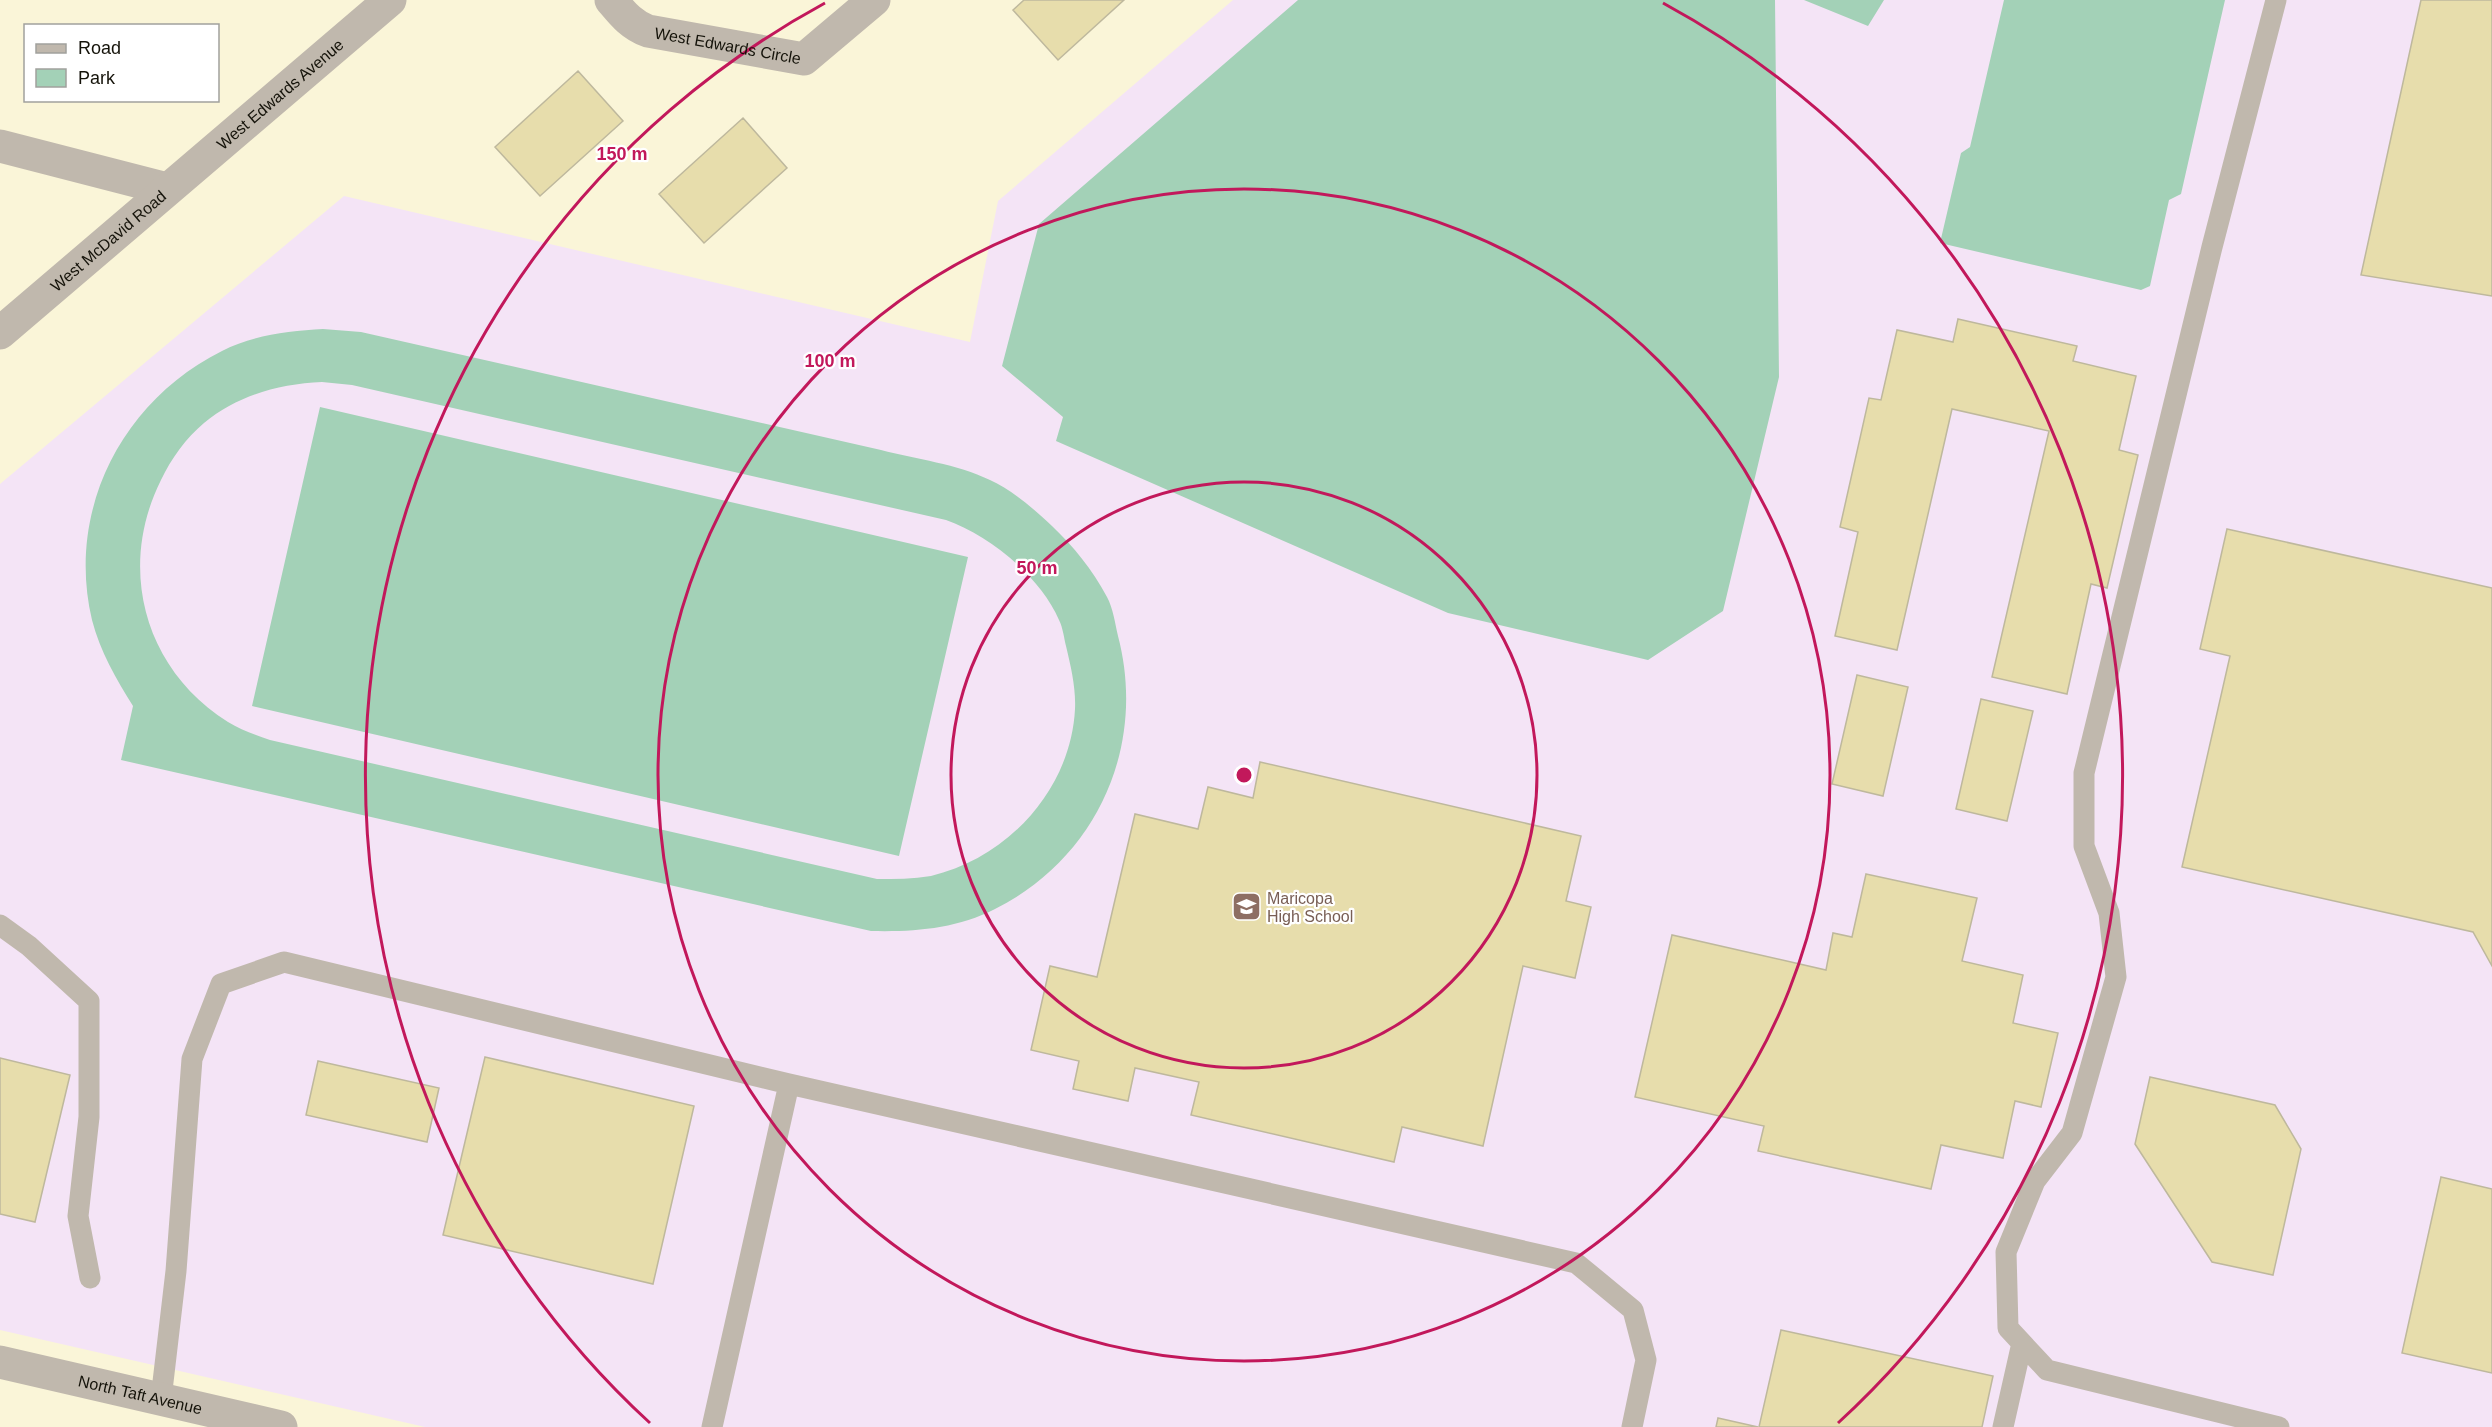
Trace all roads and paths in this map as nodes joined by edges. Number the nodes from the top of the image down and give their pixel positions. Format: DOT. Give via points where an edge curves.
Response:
graph roads {
  1 [pos="390,0"];
  2 [pos="611,0"];
  3 [pos="874,0"];
  4 [pos="2276,0"];
  5 [pos="0,146"];
  6 [pos="167,189"];
  7 [pos="0,333"];
  8 [pos="0,924"];
  9 [pos="789,1084"];
  10 [pos="90,1278"];
  11 [pos="2022,1343"];
  12 [pos="0,1362"];
  13 [pos="161,1399"];
  14 [pos="281,1427"];
  15 [pos="712,1427"];
  16 [pos="1632,1427"];
  17 [pos="2003,1427"];
  18 [pos="2279,1427"];
  1 -- 6 [label="street, West Edwards Avenue"];
  2 -- 3 [label="street, West Edwards Circle" via="628,20 648,31 804,59"];
  4 -- 11 [label="lane" via="2084,773 2084,846 2109,913 2116,977 2072,1133 2035,1181 2006,1252 2008,1328"];
  5 -- 6 [label="street, West McDavid Road"];
  6 -- 7 [label="street, West McDavid Road"];
  8 -- 10 [label="lane" via="89,1001 89,1116 78,1216"];
  9 -- 13 [label="lane" via="285,962 220,984 192,1059 176,1271"];
  9 -- 15 [label="lane"];
  9 -- 16 [label="lane" via="1576,1263 1633,1310 1646,1360"];
  11 -- 17 [label="lane"];
  11 -- 18 [label="lane" via="2047,1370"];
  12 -- 13 [label="street, North Taft Avenue"];
  13 -- 14 [label="street, North Taft Avenue"];
}
